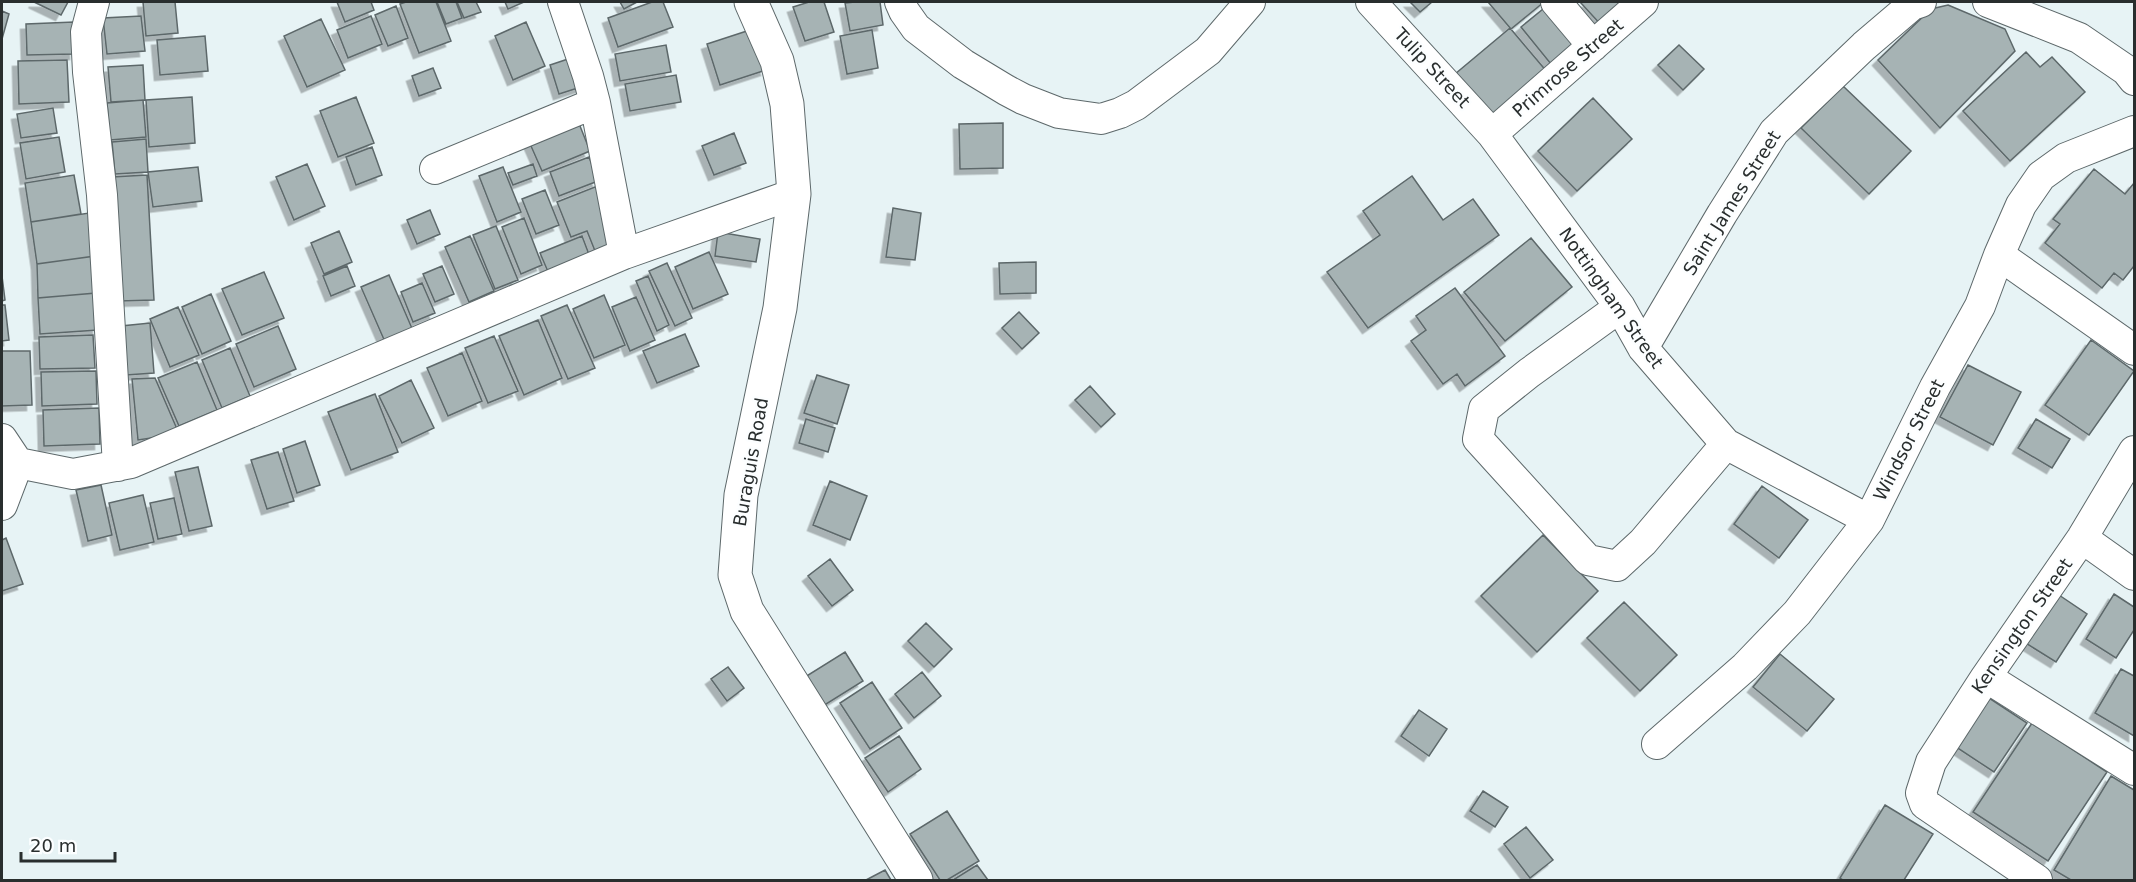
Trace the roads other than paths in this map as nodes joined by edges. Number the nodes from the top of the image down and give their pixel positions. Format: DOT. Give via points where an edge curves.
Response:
graph roads {
  1 [pos="94,2"];
  2 [pos="563,2"];
  3 [pos="751,2"];
  4 [pos="900,2"];
  5 [pos="1250,2"];
  6 [pos="1371,2"];
  7 [pos="1556,2"];
  8 [pos="1643,2"];
  9 [pos="1921,2"];
  10 [pos="1988,2"];
  11 [pos="1593,46"];
  12 [pos="2134,80"];
  13 [pos="595,103"];
  14 [pos="2134,131"];
  15 [pos="1492,134"];
  16 [pos="435,169"];
  17 [pos="794,194"];
  18 [pos="624,254"];
  19 [pos="1999,255"];
  20 [pos="1620,308"];
  21 [pos="1643,348"];
  22 [pos="2134,350"];
  23 [pos="1726,444"];
  24 [pos="10,451"];
  25 [pos="2134,451"];
  26 [pos="118,466"];
  27 [pos="2,505"];
  28 [pos="1869,520"];
  29 [pos="2082,538"];
  30 [pos="2134,575"];
  31 [pos="1986,676"];
  32 [pos="1657,744"];
  33 [pos="2134,770"];
  34 [pos="916,880"];
  35 [pos="2037,880"];
  1 -- 26 [label="street" via="86,32 88,72 102,195"];
  2 -- 13 [label="street"];
  3 -- 17 [label="street, Buraguis Road" via="777,61 787,104"];
  4 -- 5 [label="street" via="916,28 1006,90 1059,113 1101,119 1136,105 1208,51"];
  6 -- 15 [label="street, Tulip Street"];
  7 -- 11 [label="street"];
  8 -- 11 [label="street, Primrose Street"];
  9 -- 21 [label="street, Saint James Street" via="1912,5 1863,46 1774,132"];
  10 -- 12 [label="street" via="2079,38 2126,70"];
  11 -- 15 [label="street, Primrose Street"];
  13 -- 16 [label="street"];
  13 -- 18 [label="street"];
  14 -- 19 [label="street, Windsor Street" via="2066,158 2041,176 2021,205"];
  15 -- 20 [label="street, Nottingham Street"];
  17 -- 18 [label="street"];
  17 -- 34 [label="street, Buraguis Road" via="780,308 741,495 735,575 747,610"];
  18 -- 26 [label="street"];
  19 -- 22 [label="street"];
  19 -- 28 [label="street, Windsor Street" via="1980,306"];
  20 -- 21 [label="street, Nottingham Street"];
  20 -- 23 [label="street" via="1484,409 1478,439 1588,560 1617,566 1643,542"];
  21 -- 23 [label="street, Nottingham Street"];
  23 -- 28 [label="street, Nottingham Street"];
  24 -- 26 [label="street" via="73,474"];
  24 -- 27 [label="street"];
  25 -- 29 [label="street, Kensington Street"];
  28 -- 32 [label="street, Windsor Street" via="1797,613 1744,667"];
  29 -- 30 [label="street"];
  29 -- 31 [label="street, Kensington Street"];
  31 -- 33 [label="street"];
  31 -- 35 [label="street, Kensington Street" via="1931,762 1921,793 1925,804"];
}
